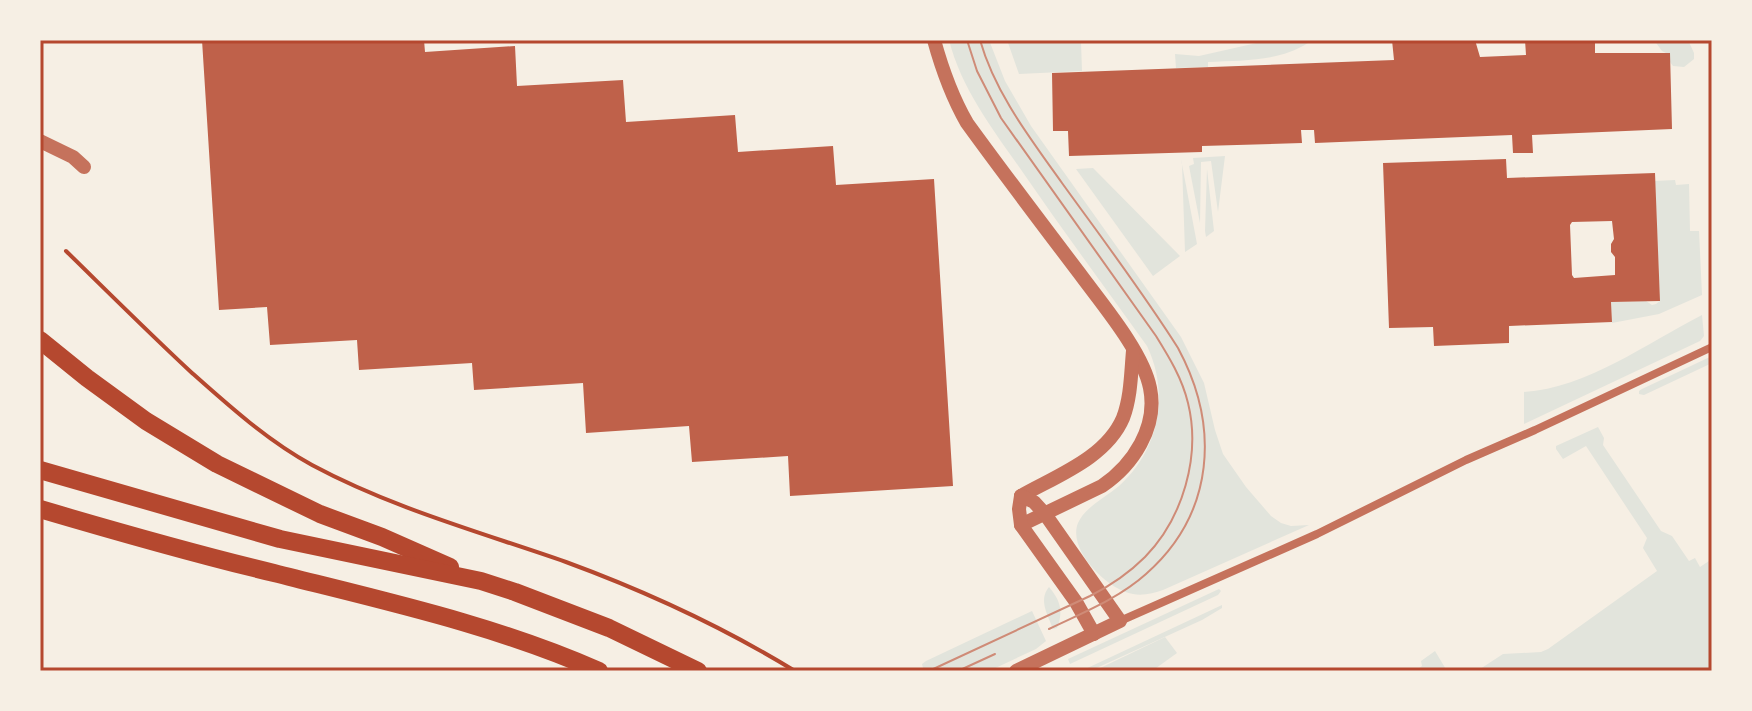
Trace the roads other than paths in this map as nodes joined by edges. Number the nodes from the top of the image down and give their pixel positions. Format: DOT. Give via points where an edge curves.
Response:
graph roads {
  1 [pos="934,40"];
  2 [pos="40,141"];
  3 [pos="84,167"];
  4 [pos="40,340"];
  5 [pos="1712,347"];
  6 [pos="1133,350"];
  7 [pos="40,470"];
  8 [pos="1021,496"];
  9 [pos="40,509"];
  10 [pos="1045,514"];
  11 [pos="1021,525"];
  12 [pos="481,581"];
  13 [pos="1120,621"];
  14 [pos="1094,634"];
  15 [pos="599,671"];
  16 [pos="698,671"];
  17 [pos="1016,671"];
  1 -- 6 [label="street" via="967,123"];
  2 -- 3 [label="street"];
  4 -- 12 [label="highway" via="146,421 217,464"];
  5 -- 13 [label="street"];
  6 -- 8 [label="street" via="1127,404 1108,441"];
  6 -- 10 [label="street" via="1152,398 1139,447 1112,479"];
  7 -- 12 [label="highway" via="280,539"];
  8 -- 10 [label="street"];
  8 -- 11 [label="street"];
  9 -- 15 [label="highway" via="510,636"];
  10 -- 11 [label="street"];
  10 -- 13 [label="street"];
  11 -- 14 [label="street"];
  12 -- 16 [label="highway" via="609,628"];
  13 -- 14 [label="street"];
  14 -- 17 [label="street"];
}
